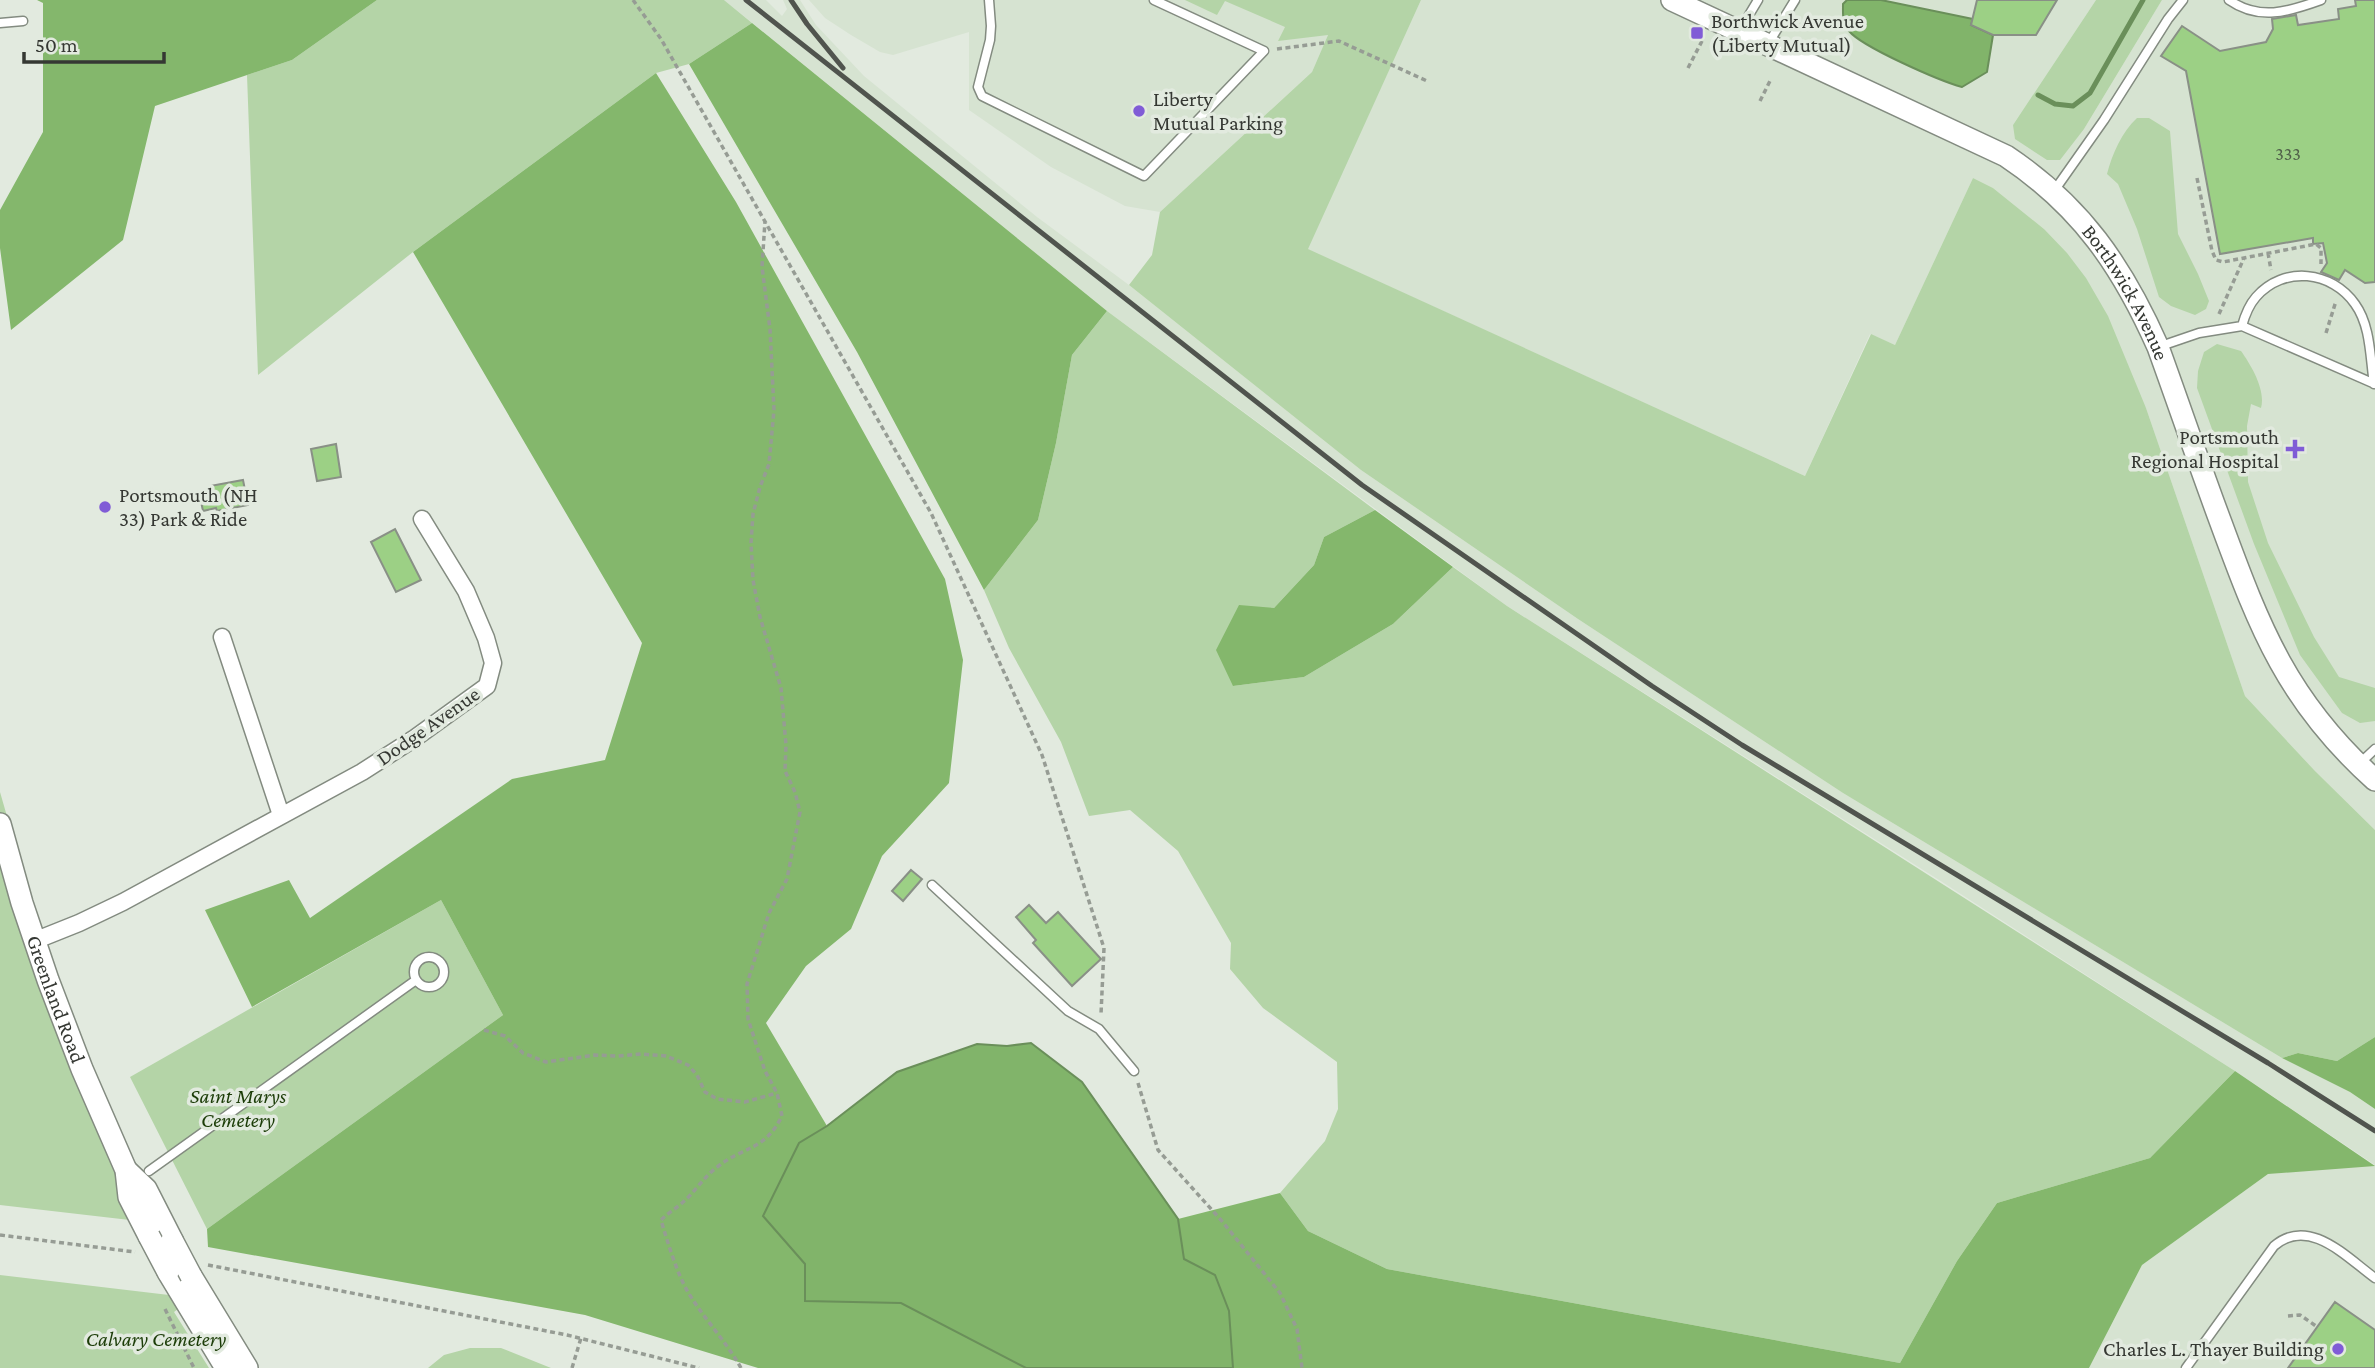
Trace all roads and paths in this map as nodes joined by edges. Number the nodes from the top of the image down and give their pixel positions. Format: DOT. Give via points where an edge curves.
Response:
graph roads {
  1 [pos="633,0"];
  2 [pos="989,0"];
  3 [pos="1154,0"];
  4 [pos="1672,0"];
  5 [pos="1758,0"];
  6 [pos="1796,0"];
  7 [pos="2183,0"];
  8 [pos="2229,0"];
  9 [pos="2321,0"];
  10 [pos="23,22"];
  11 [pos="0,23"];
  12 [pos="1739,31"];
  13 [pos="1702,41"];
  14 [pos="1768,44"];
  15 [pos="1264,51"];
  16 [pos="1688,68"];
  17 [pos="1771,79"];
  18 [pos="1427,81"];
  19 [pos="1760,101"];
  20 [pos="2197,178"];
  21 [pos="2054,191"];
  22 [pos="765,221"];
  23 [pos="2268,253"];
  24 [pos="2244,258"];
  25 [pos="2321,264"];
  26 [pos="2271,270"];
  27 [pos="2336,300"];
  28 [pos="2219,314"];
  29 [pos="2242,326"];
  30 [pos="2326,332"];
  31 [pos="2158,346"];
  32 [pos="2374,384"];
  33 [pos="422,519"];
  34 [pos="222,637"];
  35 [pos="2375,749"];
  36 [pos="2358,765"];
  37 [pos="2375,780"];
  38 [pos="281,815"];
  39 [pos="0,824"];
  40 [pos="932,885"];
  41 [pos="34,941"];
  42 [pos="416,980"];
  43 [pos="1099,1029"];
  44 [pos="484,1030"];
  45 [pos="1134,1072"];
  46 [pos="776,1093"];
  47 [pos="126,1170"];
  48 [pos="149,1171"];
  49 [pos="0,1235"];
  50 [pos="144,1245"];
  51 [pos="194,1269"];
  52 [pos="2375,1278"];
  53 [pos="2288,1316"];
  54 [pos="2316,1326"];
  55 [pos="581,1338"];
  56 [pos="226,1368"];
  57 [pos="247,1368"];
  58 [pos="572,1368"];
  59 [pos="699,1368"];
  60 [pos="741,1368"];
  61 [pos="1302,1368"];
  62 [pos="2186,1368"];
  1 -- 22 [label="path" via="661,39"];
  2 -- 15 [label="lane" via="990,40 978,87 982,96 1144,176"];
  3 -- 15 [label="lane"];
  4 -- 12 [label="street, Borthwick Avenue"];
  5 -- 12 [label="lane"];
  6 -- 14 [label="lane"];
  7 -- 21 [label="lane"];
  8 -- 9 [label="lane" via="2262,14"];
  10 -- 11 [label="lane"];
  12 -- 14 [label="street, Borthwick Avenue"];
  13 -- 16 [label="path"];
  14 -- 21 [label="street, Borthwick Avenue" via="2006,156"];
  15 -- 18 [label="path" via="1339,41"];
  17 -- 19 [label="path"];
  20 -- 24 [label="path" via="2213,256 2223,262"];
  21 -- 31 [label="street, Borthwick Avenue" via="2110,258"];
  22 -- 43 [label="path" via="930,513 1042,755 1104,948"];
  22 -- 46 [label="path" via="762,267 774,410 769,464 753,514 753,580 781,688 785,771 800,812 787,879 769,913 747,984 748,1019"];
  23 -- 24 [label="path"];
  23 -- 25 [label="path" via="2315,244 2320,248"];
  23 -- 26 [label="path"];
  24 -- 28 [label="path"];
  27 -- 30 [label="path"];
  29 -- 31 [label="lane"];
  29 -- 32 [label="lane"];
  29 -- 32 [label="lane" via="2255,298 2266,288 2306,274 2327,281 2348,296 2362,316"];
  31 -- 36 [label="street, Borthwick Avenue" via="2262,630 2299,695"];
  33 -- 38 [label="street, Dodge Avenue" via="466,591 486,638 493,663 487,686 373,765"];
  34 -- 38 [label="street"];
  35 -- 36 [label="lane"];
  36 -- 37 [label="street, Borthwick Avenue"];
  38 -- 41 [label="street, Dodge Avenue" via="123,902"];
  39 -- 41 [label="street, Greenland Road"];
  40 -- 43 [label="lane" via="1068,1011"];
  41 -- 47 [label="street, Greenland Road"];
  42 -- 48 [label="lane"];
  43 -- 45 [label="lane"];
  44 -- 46 [label="path" via="505,1036 523,1053 546,1062 595,1055 666,1056 688,1065 705,1092 717,1099 745,1102"];
  45 -- 61 [label="path" via="1158,1150 1280,1293 1297,1329"];
  46 -- 60 [label="path" via="782,1116 762,1144 734,1154 661,1220 686,1289"];
  47 -- 50 [label="street, Greenland Road"];
  47 -- 51 [label="street, Greenland Road, bridge" via="146,1189 172,1240"];
  49 -- 50 [label="path"];
  50 -- 56 [label="street, Greenland Road, bridge" via="168,1272"];
  51 -- 55 [label="path"];
  51 -- 57 [label="street, Greenland Road"];
  52 -- 62 [label="lane" via="2320,1238 2288,1236 2274,1246"];
  53 -- 54 [label="path" via="2300,1315"];
  55 -- 58 [label="path"];
  55 -- 59 [label="path"];
}
